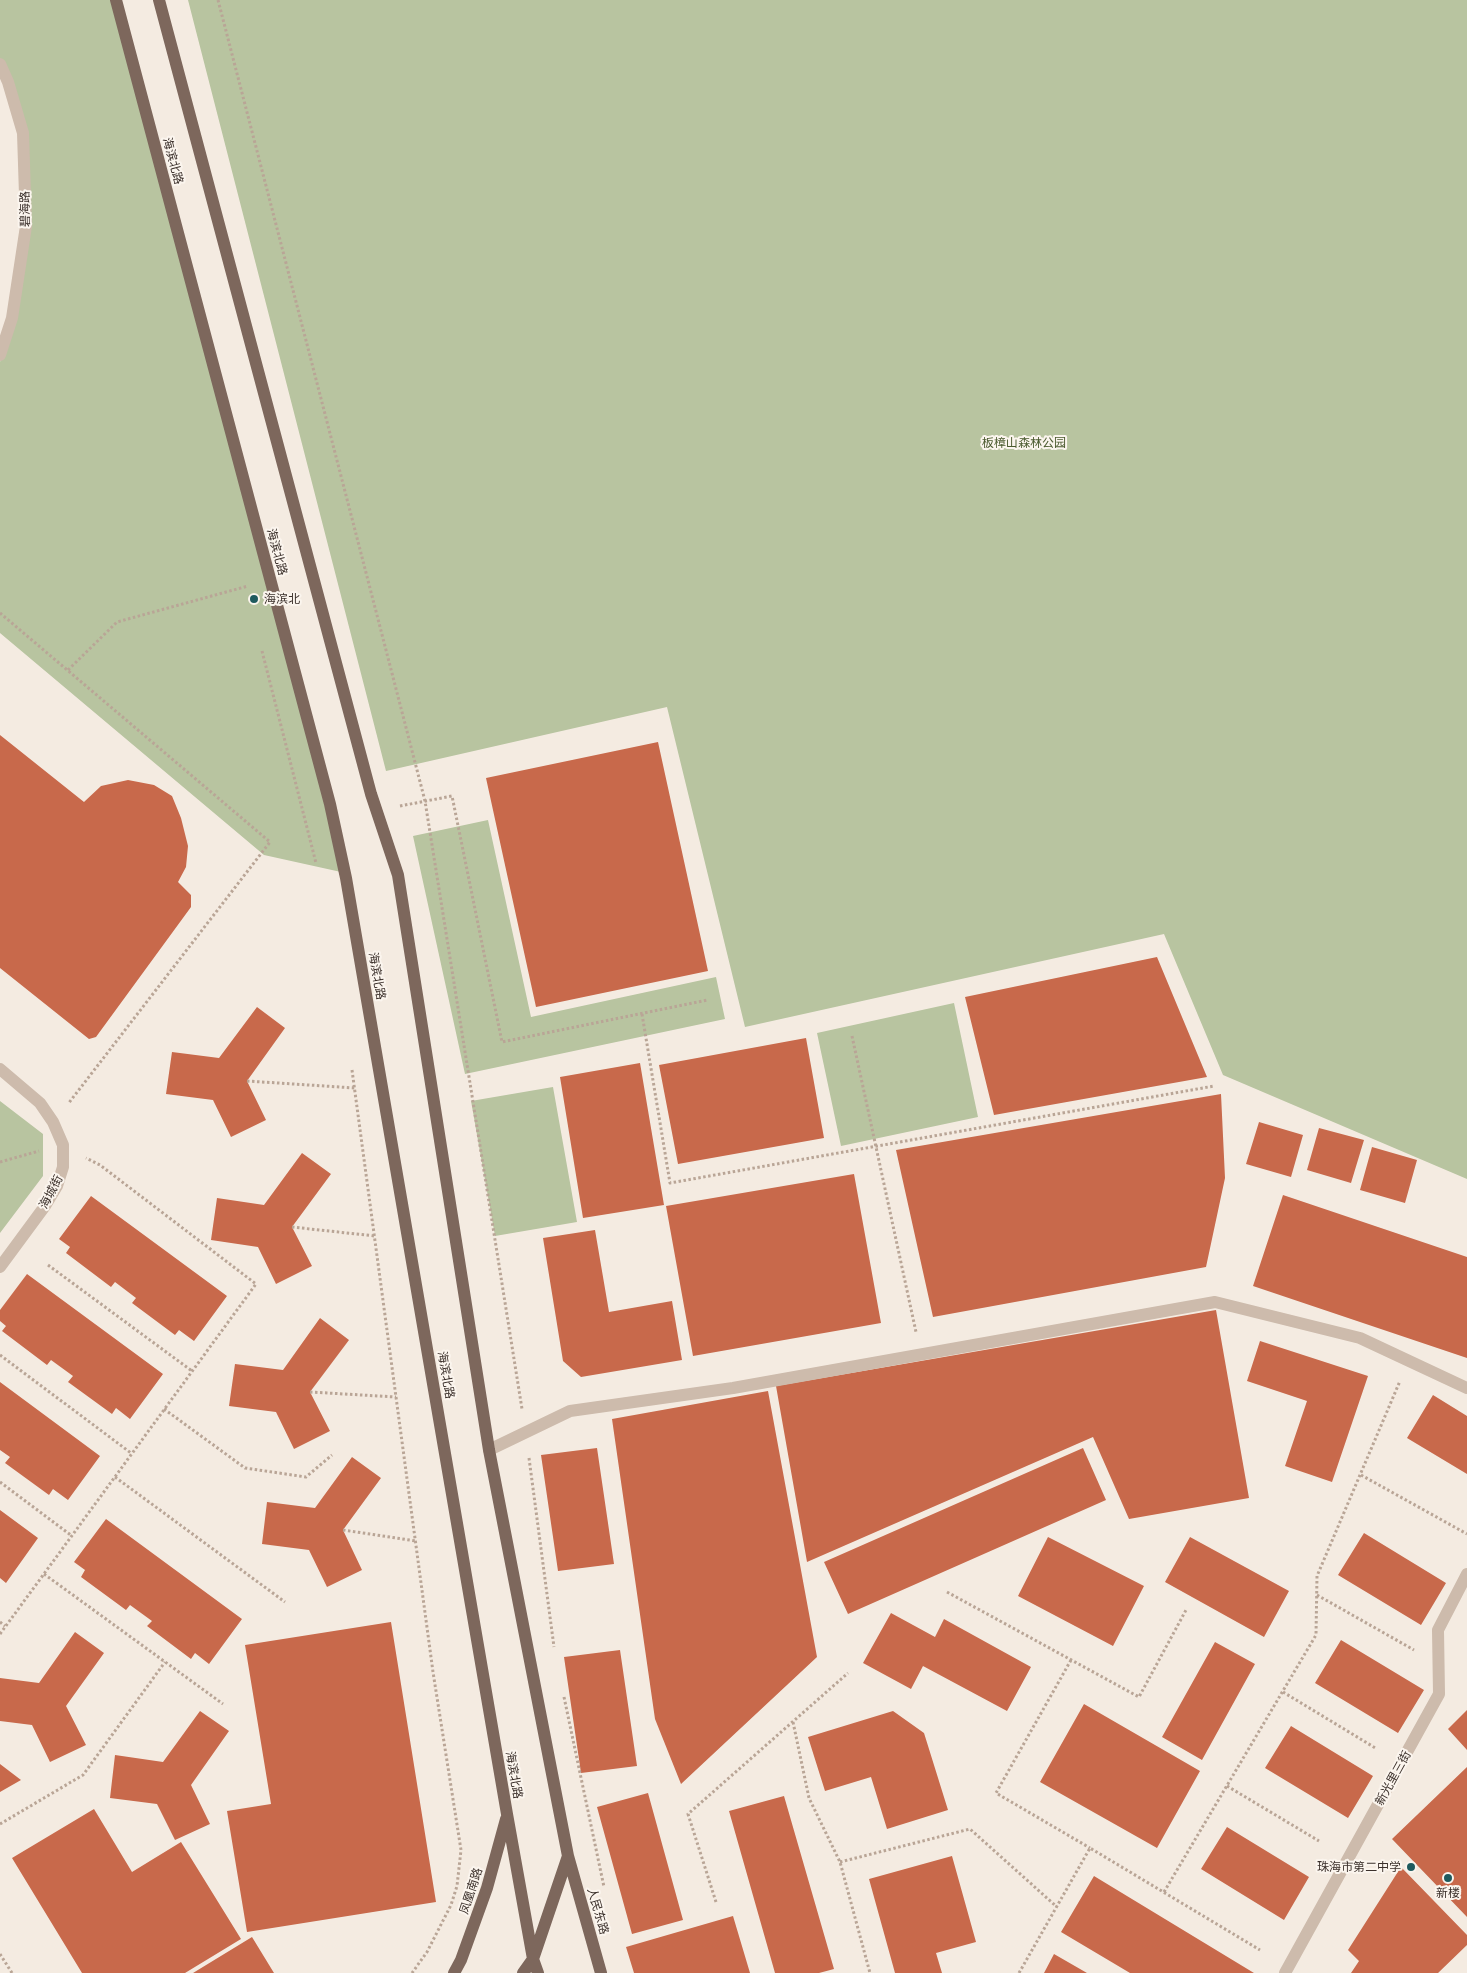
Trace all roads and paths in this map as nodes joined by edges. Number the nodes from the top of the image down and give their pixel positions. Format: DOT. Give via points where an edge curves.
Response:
graph roads {
  1 [pos="116,0"];
  2 [pos="159,0"];
  3 [pos="0,64"];
  4 [pos="0,355"];
  5 [pos="243,577"];
  6 [pos="270,580"];
  7 [pos="246,586"];
  8 [pos="248,596"];
  9 [pos="0,613"];
  10 [pos="260,643"];
  11 [pos="68,670"];
  12 [pos="376,811"];
  13 [pos="318,870"];
  14 [pos="708,1000"];
  15 [pos="642,1014"];
  16 [pos="852,1036"];
  17 [pos="0,1069"];
  18 [pos="352,1069"];
  19 [pos="247,1081"];
  20 [pos="1214,1086"];
  21 [pos="355,1088"];
  22 [pos="54,1122"];
  23 [pos="63,1145"];
  24 [pos="876,1147"];
  25 [pos="0,1162"];
  26 [pos="292,1227"];
  27 [pos="375,1236"];
  28 [pos="48,1265"];
  29 [pos="0,1267"];
  30 [pos="921,1354"];
  31 [pos="0,1355"];
  32 [pos="1409,1360"];
  33 [pos="192,1371"];
  34 [pos="1467,1388"];
  35 [pos="310,1392"];
  36 [pos="396,1397"];
  37 [pos="164,1409"];
  38 [pos="489,1450"];
  39 [pos="132,1453"];
  40 [pos="332,1455"];
  41 [pos="1361,1474"];
  42 [pos="114,1477"];
  43 [pos="0,1482"];
  44 [pos="343,1530"];
  45 [pos="1467,1534"];
  46 [pos="72,1536"];
  47 [pos="416,1542"];
  48 [pos="44,1574"];
  49 [pos="1467,1574"];
  50 [pos="948,1592"];
  51 [pos="1317,1595"];
  52 [pos="285,1602"];
  53 [pos="1186,1610"];
  54 [pos="0,1622"];
  55 [pos="6,1626"];
  56 [pos="0,1634"];
  57 [pos="1071,1660"];
  58 [pos="166,1662"];
  59 [pos="1438,1664"];
  60 [pos="848,1673"];
  61 [pos="1283,1692"];
  62 [pos="223,1704"];
  63 [pos="793,1722"];
  64 [pos="1377,1749"];
  65 [pos="1227,1786"];
  66 [pos="507,1814"];
  67 [pos="0,1824"];
  68 [pos="1319,1841"];
  69 [pos="1090,1848"];
  70 [pos="568,1856"];
  71 [pos="840,1862"];
  72 [pos="1164,1892"];
  73 [pos="716,1902"];
  74 [pos="1057,1906"];
  75 [pos="1260,1950"];
  76 [pos="0,1954"];
  77 [pos="533,1959"];
  78 [pos="12,1973"];
  79 [pos="412,1973"];
  80 [pos="454,1973"];
  81 [pos="523,1973"];
  82 [pos="538,1973"];
  83 [pos="601,1973"];
  84 [pos="870,1973"];
  85 [pos="1019,1973"];
  86 [pos="1284,1973"];
  1 -- 6 [label="main road, 海滨北路"];
  2 -- 12 [label="main road"];
  3 -- 4 [label="street, 碧海路" via="23,133 26,226 12,318"];
  5 -- 7 [label="path"];
  6 -- 7 [label="path"];
  6 -- 66 [label="main road, 海滨北路" via="330,804 346,878"];
  7 -- 8 [label="path"];
  7 -- 11 [label="path" via="117,622"];
  9 -- 11 [label="path"];
  10 -- 13 [label="path"];
  11 -- 22 [label="path" via="270,842"];
  12 -- 15 [label="path" via="452,796 502,1042"];
  12 -- 38 [label="main road" via="398,875"];
  14 -- 15 [label="path"];
  15 -- 24 [label="path" via="670,1183"];
  16 -- 24 [label="path"];
  17 -- 22 [label="street, 海城街" via="40,1103"];
  18 -- 21 [label="path"];
  19 -- 21 [label="path"];
  20 -- 24 [label="path"];
  21 -- 27 [label="path"];
  22 -- 23 [label="street, 海城街"];
  23 -- 25 [label="path"];
  23 -- 29 [label="street, 海城街" via="63,1167 57,1186"];
  23 -- 33 [label="path" via="100,1165 256,1284"];
  24 -- 30 [label="path"];
  26 -- 27 [label="path"];
  27 -- 36 [label="path"];
  28 -- 33 [label="path"];
  30 -- 32 [label="street" via="1215,1302 1360,1338"];
  30 -- 38 [label="street" via="733,1388 570,1411"];
  31 -- 39 [label="path"];
  32 -- 34 [label="street"];
  32 -- 41 [label="path"];
  33 -- 37 [label="path"];
  35 -- 36 [label="path"];
  36 -- 47 [label="path"];
  37 -- 39 [label="path"];
  37 -- 40 [label="path" via="245,1468 306,1477"];
  38 -- 70 [label="main road"];
  39 -- 42 [label="path"];
  41 -- 45 [label="path"];
  41 -- 51 [label="path" via="1317,1576"];
  42 -- 46 [label="path"];
  42 -- 52 [label="path"];
  43 -- 46 [label="path"];
  44 -- 47 [label="path"];
  46 -- 48 [label="path"];
  47 -- 79 [label="path" via="461,1850 457,1886 451,1905 427,1952"];
  48 -- 55 [label="path"];
  48 -- 58 [label="path"];
  49 -- 59 [label="street, 新光里三街" via="1438,1630"];
  50 -- 57 [label="path"];
  51 -- 59 [label="path"];
  51 -- 61 [label="path" via="1316,1635"];
  53 -- 57 [label="path" via="1139,1697"];
  54 -- 55 [label="path"];
  55 -- 56 [label="path"];
  57 -- 69 [label="path" via="996,1793"];
  58 -- 62 [label="path"];
  58 -- 67 [label="path" via="83,1775"];
  59 -- 86 [label="street, 新光里三街" via="1439,1694"];
  60 -- 63 [label="path"];
  61 -- 64 [label="path"];
  61 -- 65 [label="path"];
  63 -- 71 [label="path" via="810,1798"];
  63 -- 73 [label="path" via="688,1814"];
  65 -- 68 [label="path"];
  65 -- 72 [label="path"];
  66 -- 77 [label="main road, 海滨北路"];
  66 -- 80 [label="main road, 凤凰南路" via="487,1888"];
  69 -- 72 [label="path"];
  69 -- 74 [label="path"];
  70 -- 77 [label="main road"];
  70 -- 83 [label="main road, 人民东路"];
  71 -- 74 [label="path" via="970,1829"];
  71 -- 84 [label="path"];
  72 -- 75 [label="path"];
  74 -- 85 [label="path"];
  76 -- 78 [label="path"];
  77 -- 81 [label="main road"];
  77 -- 82 [label="main road, 海滨北路"];
}
